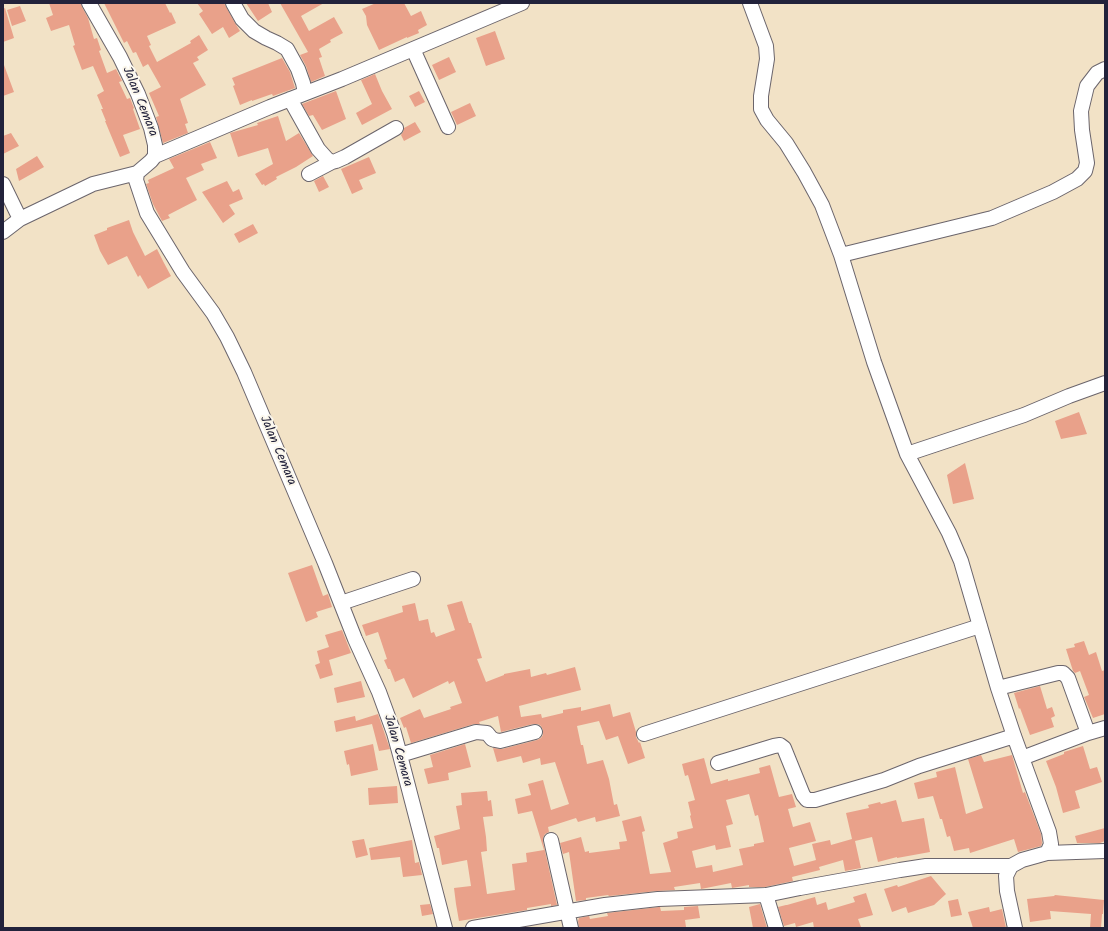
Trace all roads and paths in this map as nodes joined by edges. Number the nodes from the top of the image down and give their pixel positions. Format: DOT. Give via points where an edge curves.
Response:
graph roads {
  1 [pos="89,3"];
  2 [pos="233,3"];
  3 [pos="522,3"];
  4 [pos="750,3"];
  5 [pos="413,49"];
  6 [pos="1105,69"];
  7 [pos="305,93"];
  8 [pos="290,99"];
  9 [pos="448,127"];
  10 [pos="396,128"];
  11 [pos="155,156"];
  12 [pos="332,162"];
  13 [pos="137,173"];
  14 [pos="309,174"];
  15 [pos="3,184"];
  16 [pos="20,219"];
  17 [pos="3,232"];
  18 [pos="841,255"];
  19 [pos="1105,383"];
  20 [pos="907,454"];
  21 [pos="413,579"];
  22 [pos="341,603"];
  23 [pos="980,626"];
  24 [pos="998,688"];
  25 [pos="1105,728"];
  26 [pos="535,732"];
  27 [pos="1088,733"];
  28 [pos="644,734"];
  29 [pos="1014,736"];
  30 [pos="400,755"];
  31 [pos="1022,758"];
  32 [pos="718,763"];
  33 [pos="551,840"];
  34 [pos="1105,851"];
  35 [pos="1047,853"];
  36 [pos="1011,866"];
  37 [pos="766,895"];
  38 [pos="567,912"];
  39 [pos="445,928"];
  40 [pos="473,928"];
  41 [pos="572,928"];
  42 [pos="776,928"];
  43 [pos="1015,928"];
  1 -- 11 [label="street, Jalan Cemara" via="138,94 151,128"];
  2 -- 7 [label="street" via="242,19 254,31 287,50 298,68"];
  3 -- 5 [label="street"];
  4 -- 18 [label="street" via="766,46 767,59 761,109 804,172 822,205"];
  5 -- 7 [label="street"];
  5 -- 9 [label="street"];
  6 -- 18 [label="street" via="1097,73 1087,86 1081,111 1087,163 1085,171 1077,179 992,218"];
  7 -- 8 [label="street"];
  8 -- 11 [label="street"];
  8 -- 12 [label="street" via="318,149"];
  10 -- 12 [label="street"];
  11 -- 13 [label="street, Jalan Cemara"];
  12 -- 14 [label="street"];
  13 -- 16 [label="street" via="94,184"];
  13 -- 22 [label="street, Jalan Cemara" via="136,180 147,213 183,272 224,331 244,372"];
  15 -- 16 [label="street"];
  16 -- 17 [label="street"];
  18 -- 20 [label="street" via="874,362"];
  19 -- 20 [label="street" via="1024,415"];
  20 -- 23 [label="street" via="961,561"];
  21 -- 22 [label="street"];
  22 -- 30 [label="street, Jalan Cemara" via="379,692"];
  23 -- 24 [label="street"];
  23 -- 28 [label="street"];
  24 -- 27 [label="street" via="1063,673 1068,678"];
  24 -- 29 [label="street"];
  25 -- 27 [label="street"];
  26 -- 30 [label="street" via="500,741 492,738 487,732 476,732"];
  27 -- 31 [label="street"];
  29 -- 31 [label="street"];
  29 -- 32 [label="street" via="919,766 884,780 815,800 807,800 803,795 784,748 780,745"];
  30 -- 39 [label="street, Jalan Cemara"];
  31 -- 35 [label="street" via="1049,832 1051,844"];
  33 -- 38 [label="street"];
  34 -- 35 [label="street"];
  35 -- 36 [label="street"];
  36 -- 37 [label="street" via="926,866"];
  36 -- 43 [label="street" via="1006,876 1006,892"];
  37 -- 38 [label="street" via="658,899"];
  37 -- 42 [label="street"];
  38 -- 40 [label="street"];
  38 -- 41 [label="street"];
}
